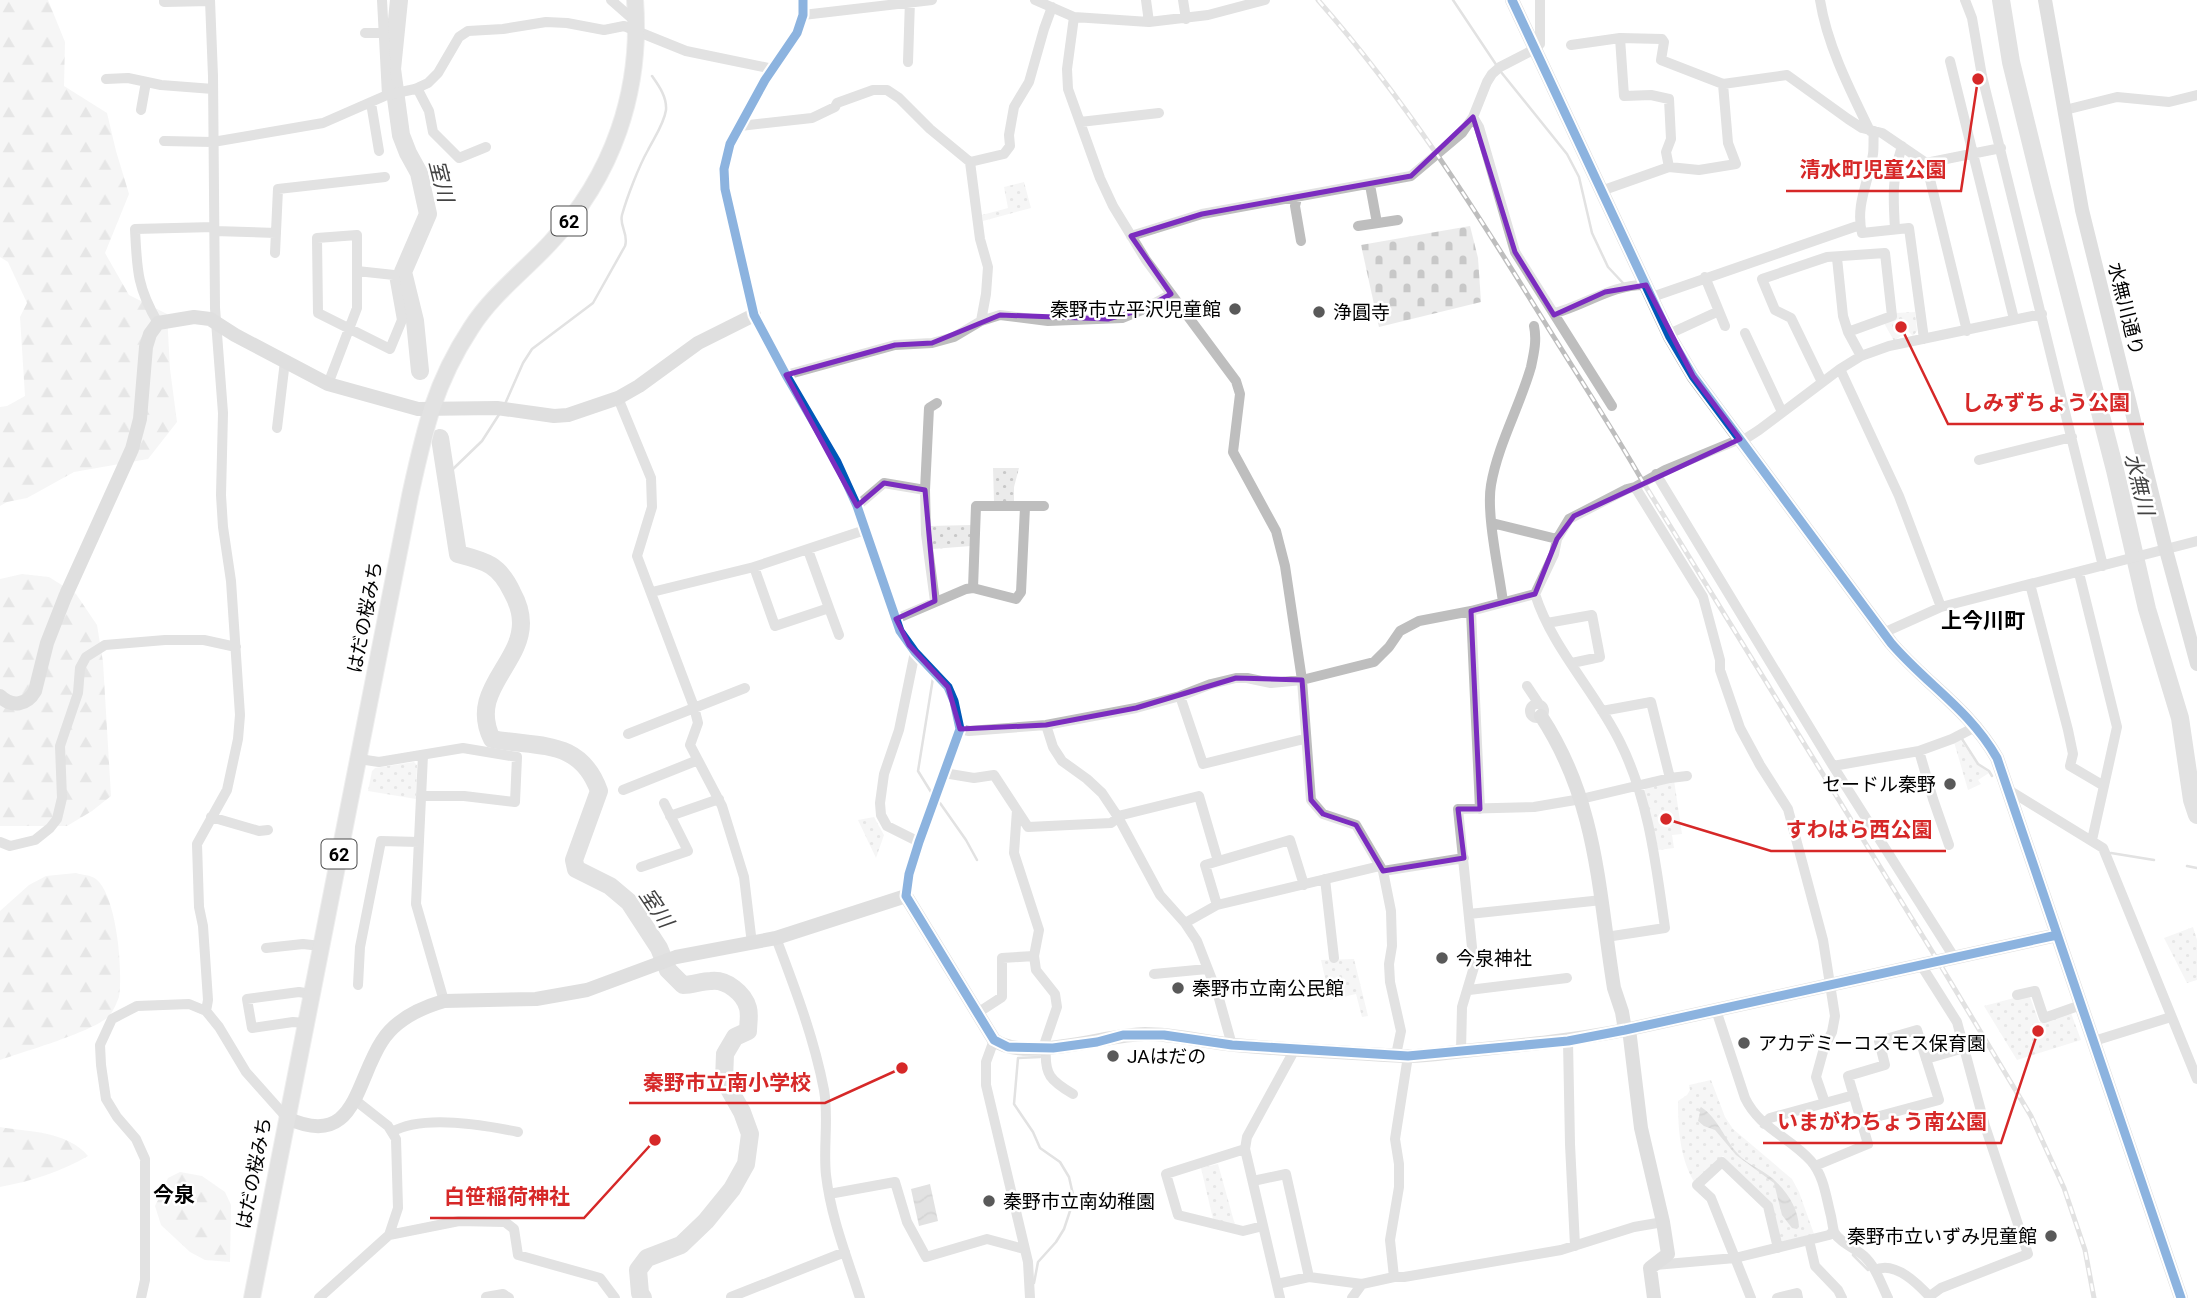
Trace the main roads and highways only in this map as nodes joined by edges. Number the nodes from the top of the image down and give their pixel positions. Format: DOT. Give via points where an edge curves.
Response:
graph roads {
  1 [pos="635,0"];
  2 [pos="252,1298"];
  1 -- 2 [label="main road, はだの桜みち / 62" via="636,50 630,93 622,126 604,166 575,214 472,325 430,410"];
}
